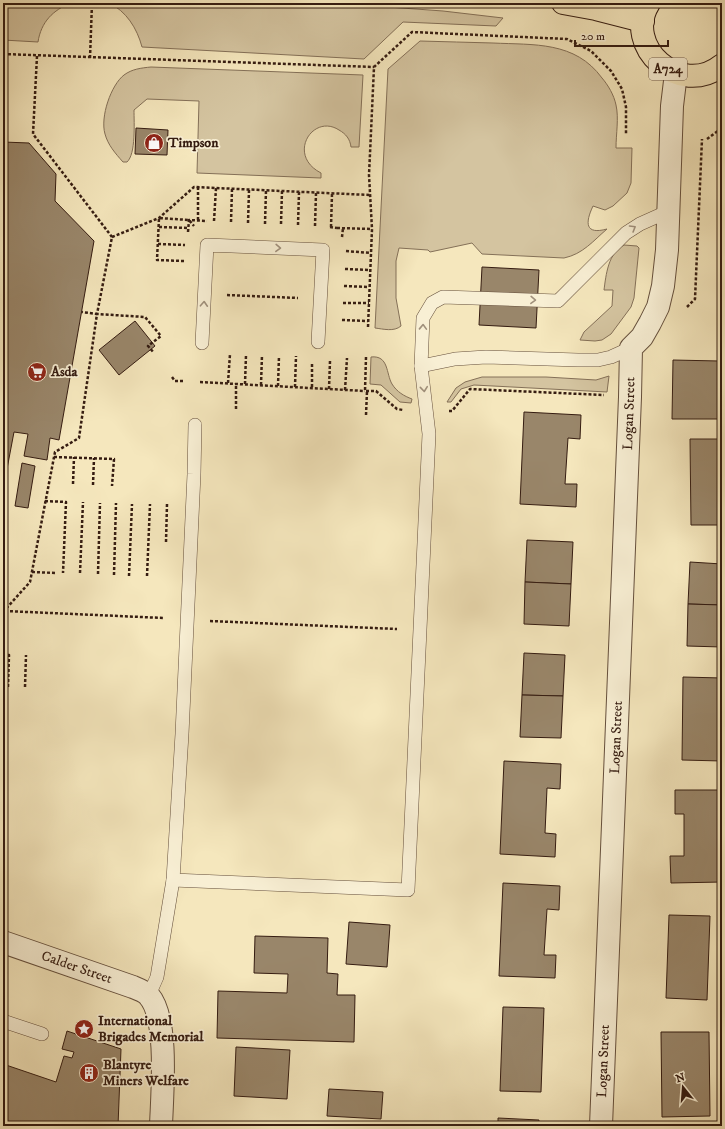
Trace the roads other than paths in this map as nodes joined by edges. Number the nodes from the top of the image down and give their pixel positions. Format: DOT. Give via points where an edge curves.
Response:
graph roads {
  1 [pos="563,3"];
  2 [pos="646,12"];
  3 [pos="722,65"];
  4 [pos="676,73"];
  5 [pos="669,211"];
  6 [pos="318,342"];
  7 [pos="202,343"];
  8 [pos="631,348"];
  9 [pos="422,366"];
  10 [pos="195,425"];
  11 [pos="173,880"];
  12 [pos="3,942"];
  13 [pos="149,995"];
  14 [pos="3,1021"];
  15 [pos="42,1034"];
  16 [pos="161,1126"];
  17 [pos="601,1126"];
  1 -- 2 [label="main road, A724" via="596,9"];
  2 -- 4 [label="main road, A724" via="643,33 646,45 664,68"];
  3 -- 4 [label="main road, A724" via="700,75"];
  4 -- 5 [label="street" via="672,106"];
  5 -- 8 [label="street" via="665,270 658,307 642,337"];
  9 -- 5 [label="lane, one-way" via="423,318 432,303 443,296 558,301 626,233"];
  7 -- 6 [label="lane, one-way" via="206,245 323,250"];
  8 -- 9 [label="lane" via="598,360 486,357 455,359"];
  8 -- 17 [label="street, Logan Street"];
  9 -- 11 [label="lane, one-way" via="429,434 408,890"];
  10 -- 11 [label="lane"];
  11 -- 13 [label="lane" via="157,977"];
  12 -- 13 [label="street, Calder Street" via="133,987"];
  13 -- 16 [label="street" via="156,1007 163,1038"];
  14 -- 15 [label="lane"];
}
